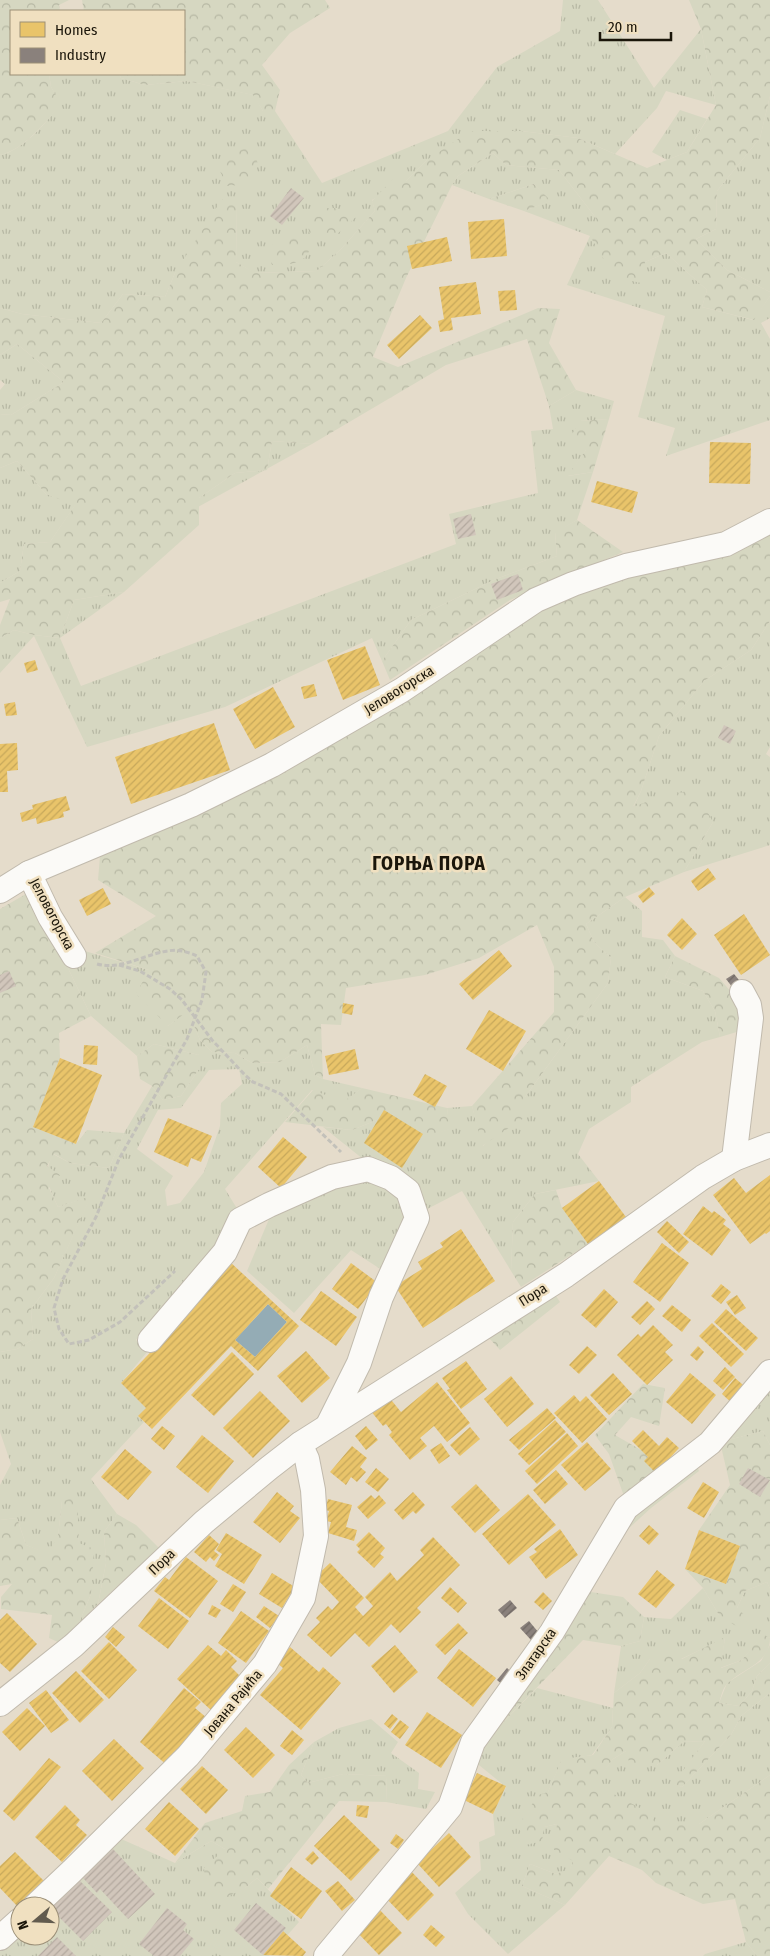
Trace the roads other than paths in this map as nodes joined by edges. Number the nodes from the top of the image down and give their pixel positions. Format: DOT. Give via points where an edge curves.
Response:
graph roads {
  1 [pos="770,521"];
  2 [pos="29,873"];
  3 [pos="0,891"];
  4 [pos="74,956"];
  5 [pos="742,992"];
  6 [pos="770,1145"];
  7 [pos="734,1159"];
  8 [pos="150,1340"];
  9 [pos="770,1372"];
  10 [pos="328,1425"];
  11 [pos="300,1444"];
  12 [pos="0,1704"];
  13 [pos="46,1896"];
  14 [pos="10,1929"];
  15 [pos="0,1938"];
  16 [pos="326,1956"];
  1 -- 2 [label="street, Јеловогорска" via="726,544 626,566 536,600 402,690 272,765 191,805"];
  2 -- 3 [label="street, Јеловогорска"];
  2 -- 4 [label="street, Јеловогорска" via="50,917"];
  5 -- 7 [label="street" via="751,1018"];
  6 -- 7 [label="street, Пора"];
  7 -- 10 [label="street, Пора" via="703,1177 566,1275"];
  8 -- 10 [label="street, Пора" via="225,1252 240,1220 332,1177 368,1169 391,1178 408,1191 417,1218 381,1297 359,1363"];
  9 -- 16 [label="street, Златарска" via="710,1442 626,1508 552,1632 473,1742 450,1807"];
  10 -- 11 [label="street, Пора"];
  11 -- 12 [label="street, Пора" via="211,1515 74,1645"];
  11 -- 13 [label="street, Јована Рајића" via="307,1459 316,1510 316,1536 303,1598 265,1664 188,1756"];
  14 -- 15 [label="street"];
}
